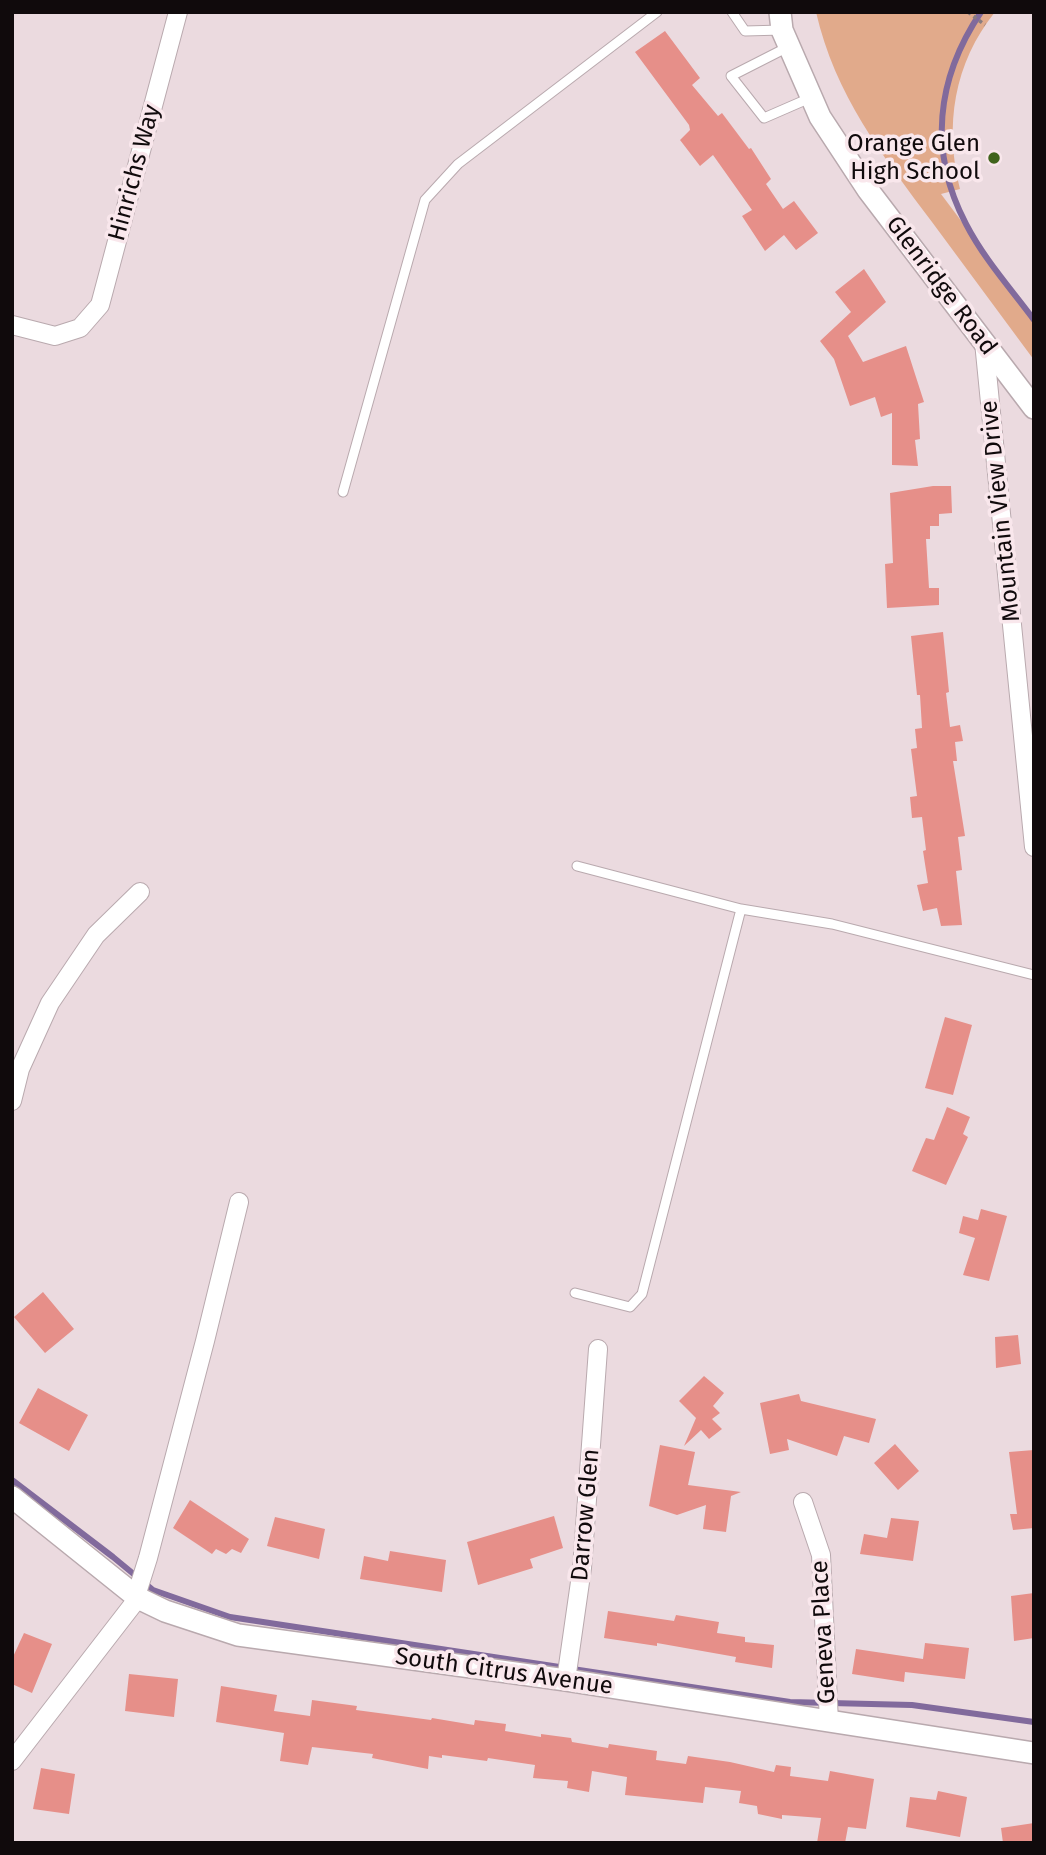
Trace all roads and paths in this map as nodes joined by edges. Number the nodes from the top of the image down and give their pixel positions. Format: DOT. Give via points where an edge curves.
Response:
graph roads {
  1 [pos="178,12"];
  2 [pos="657,12"];
  3 [pos="732,12"];
  4 [pos="968,12"];
  5 [pos="985,25"];
  6 [pos="784,29"];
  7 [pos="811,97"];
  8 [pos="12,325"];
  9 [pos="984,342"];
  10 [pos="1034,408"];
  11 [pos="343,492"];
  12 [pos="1034,847"];
  13 [pos="578,866"];
  14 [pos="140,892"];
  15 [pos="741,909"];
  16 [pos="1034,975"];
  17 [pos="12,1101"];
  18 [pos="239,1202"];
  19 [pos="575,1293"];
  20 [pos="598,1349"];
  21 [pos="12,1497"];
  22 [pos="803,1502"];
  23 [pos="137,1597"];
  24 [pos="566,1680"];
  25 [pos="829,1722"];
  26 [pos="1034,1753"];
  27 [pos="12,1761"];
  1 -- 8 [label="street, Hinrichs Way" via="100,305 80,328 55,336"];
  2 -- 11 [label="lane" via="458,164 425,200"];
  3 -- 6 [label="lane" via="745,31"];
  4 -- 5 [label="path"];
  6 -- 7 [label="street, Glenridge Road"];
  6 -- 7 [label="lane" via="731,76 764,118"];
  7 -- 9 [label="street, Glenridge Road" via="867,190"];
  9 -- 10 [label="street, Glenridge Road"];
  9 -- 12 [label="street, Mountain View Drive"];
  13 -- 15 [label="lane"];
  14 -- 17 [label="street" via="96,936 50,1003 20,1069"];
  15 -- 16 [label="lane" via="832,924"];
  15 -- 19 [label="lane" via="642,1294 630,1307"];
  18 -- 23 [label="street"];
  20 -- 24 [label="street, Darrow Glen" via="582,1568"];
  21 -- 23 [label="street, South Citrus Avenue"];
  22 -- 25 [label="street, Geneva Place" via="821,1555"];
  23 -- 24 [label="street, South Citrus Avenue" via="237,1635"];
  23 -- 27 [label="street"];
  24 -- 25 [label="street, South Citrus Avenue"];
  25 -- 26 [label="street, South Citrus Avenue"];
}
